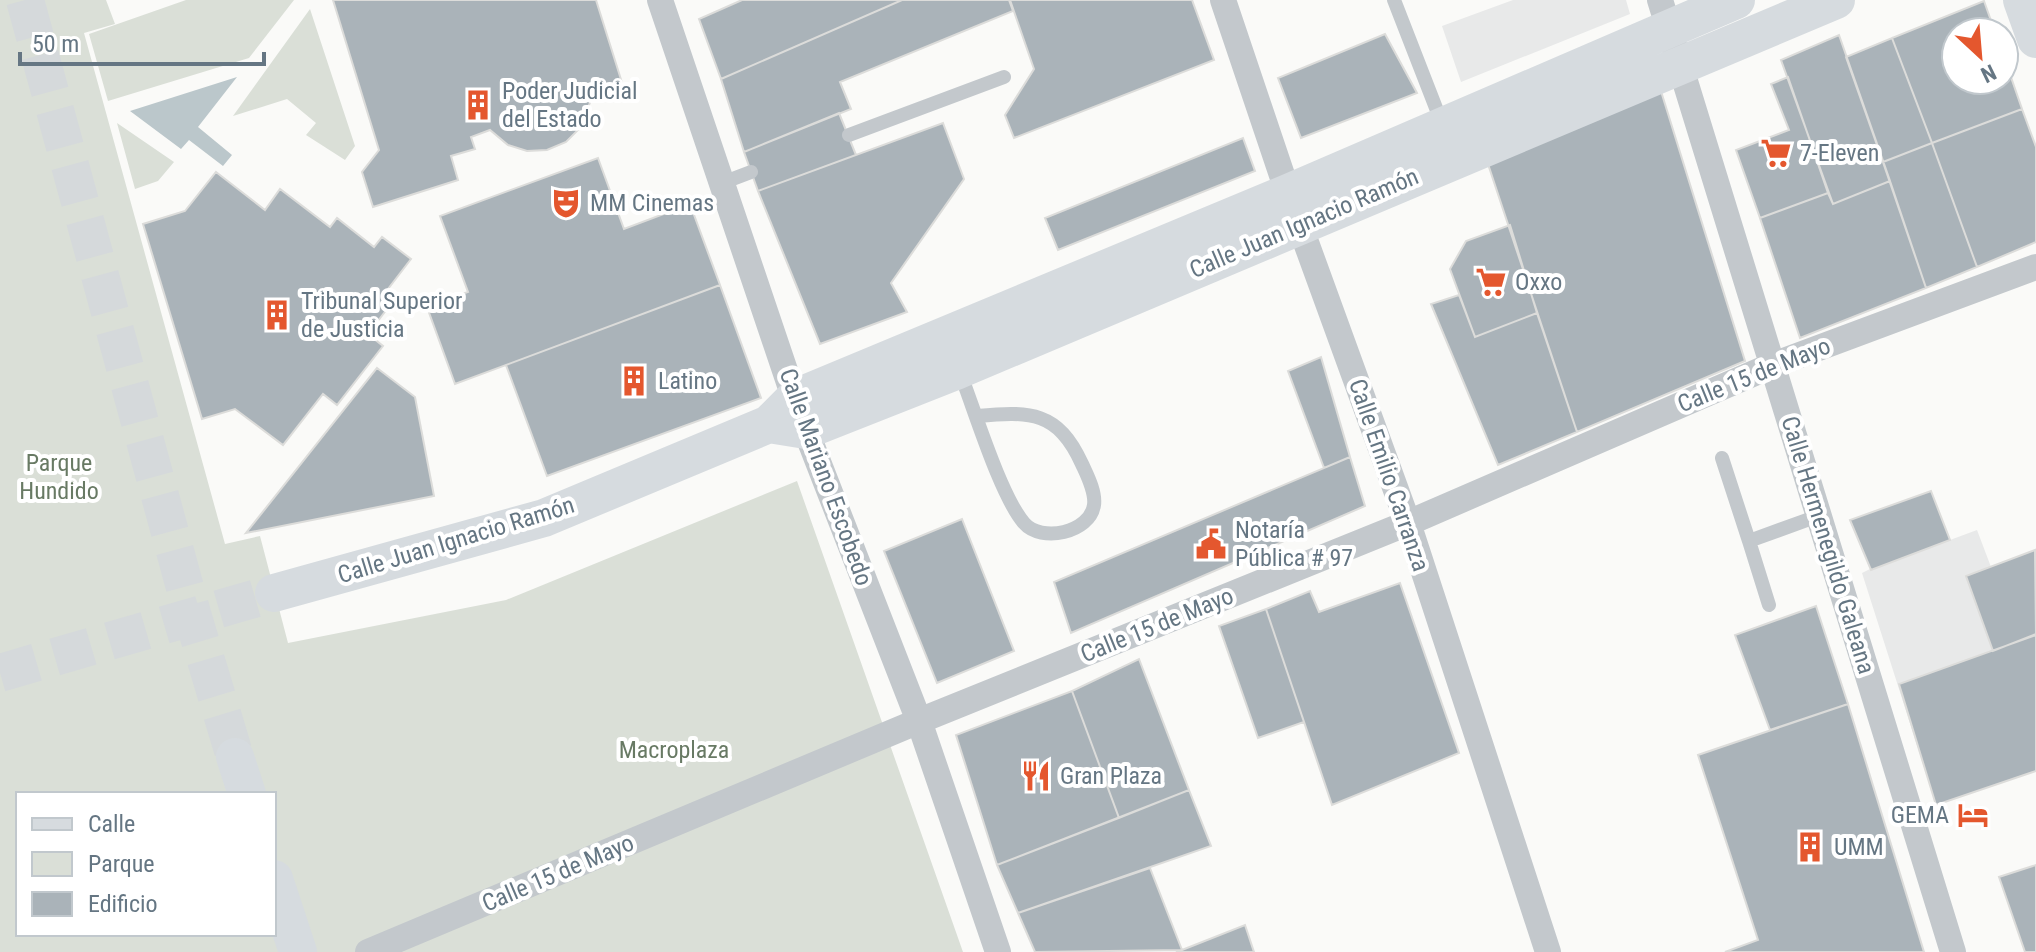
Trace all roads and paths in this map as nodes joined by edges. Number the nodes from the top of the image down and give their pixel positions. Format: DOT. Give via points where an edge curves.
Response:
graph roads {
  1 [pos="660,0"];
  2 [pos="1223,0"];
  3 [pos="1394,0"];
  4 [pos="1736,0"];
  5 [pos="1836,0"];
  6 [pos="2022,0"];
  7 [pos="1669,31"];
  8 [pos="2036,39"];
  9 [pos="1004,77"];
  10 [pos="1443,126"];
  11 [pos="849,135"];
  12 [pos="751,172"];
  13 [pos="722,183"];
  14 [pos="1294,209"];
  15 [pos="2036,267"];
  16 [pos="1773,365"];
  17 [pos="958,370"];
  18 [pos="977,416"];
  19 [pos="790,418"];
  20 [pos="1722,458"];
  21 [pos="1818,516"];
  22 [pos="1408,523"];
  23 [pos="1749,541"];
  24 [pos="274,593"];
  25 [pos="1769,605"];
  26 [pos="919,721"];
  27 [pos="235,757"];
  28 [pos="246,792"];
  29 [pos="276,885"];
  30 [pos="298,952"];
  31 [pos="368,952"];
  32 [pos="998,952"];
  33 [pos="1548,952"];
  34 [pos="1953,952"];
  1 -- 13 [label="street, Calle Mariano Escobedo"];
  2 -- 14 [label="street, Calle Emilio Carranza"];
  3 -- 10 [label="lane"];
  4 -- 7 [label="street, Calle Juan Ignacio Ramón"];
  5 -- 7 [label="street, Calle Juan Ignacio Ramón"];
  6 -- 8 [label="street"];
  7 -- 10 [label="street, Calle Juan Ignacio Ramón"];
  7 -- 14 [label="street, Calle Juan Ignacio Ramón"];
  7 -- 16 [label="street, Calle Hermenegildo Galeana"];
  9 -- 11 [label="lane"];
  10 -- 14 [label="street, Calle Juan Ignacio Ramón"];
  12 -- 13 [label="lane"];
  13 -- 19 [label="street, Calle Mariano Escobedo"];
  14 -- 17 [label="street, Calle Juan Ignacio Ramón"];
  14 -- 19 [label="street, Calle Juan Ignacio Ramón"];
  14 -- 22 [label="street, Calle Emilio Carranza"];
  15 -- 16 [label="street, Calle 15 de Mayo"];
  16 -- 21 [label="street, Calle Hermenegildo Galeana"];
  16 -- 22 [label="street, Calle 15 de Mayo"];
  17 -- 18 [label="lane"];
  17 -- 19 [label="street, Calle Juan Ignacio Ramón"];
  18 -- 18 [label="lane" via="1017,515 1027,527 1058,533 1088,519 1094,504 1091,483 1061,428 1030,415"];
  19 -- 24 [label="street, Calle Juan Ignacio Ramón" via="544,518"];
  19 -- 26 [label="street, Calle Mariano Escobedo"];
  20 -- 23 [label="lane"];
  21 -- 23 [label="lane"];
  21 -- 34 [label="street, Calle Hermenegildo Galeana"];
  22 -- 26 [label="street, Calle 15 de Mayo"];
  22 -- 33 [label="street, Calle Emilio Carranza"];
  23 -- 25 [label="lane"];
  26 -- 31 [label="street, Calle 15 de Mayo"];
  26 -- 32 [label="street, Calle Mariano Escobedo"];
  27 -- 28 [label="street"];
  29 -- 30 [label="street"];
}
